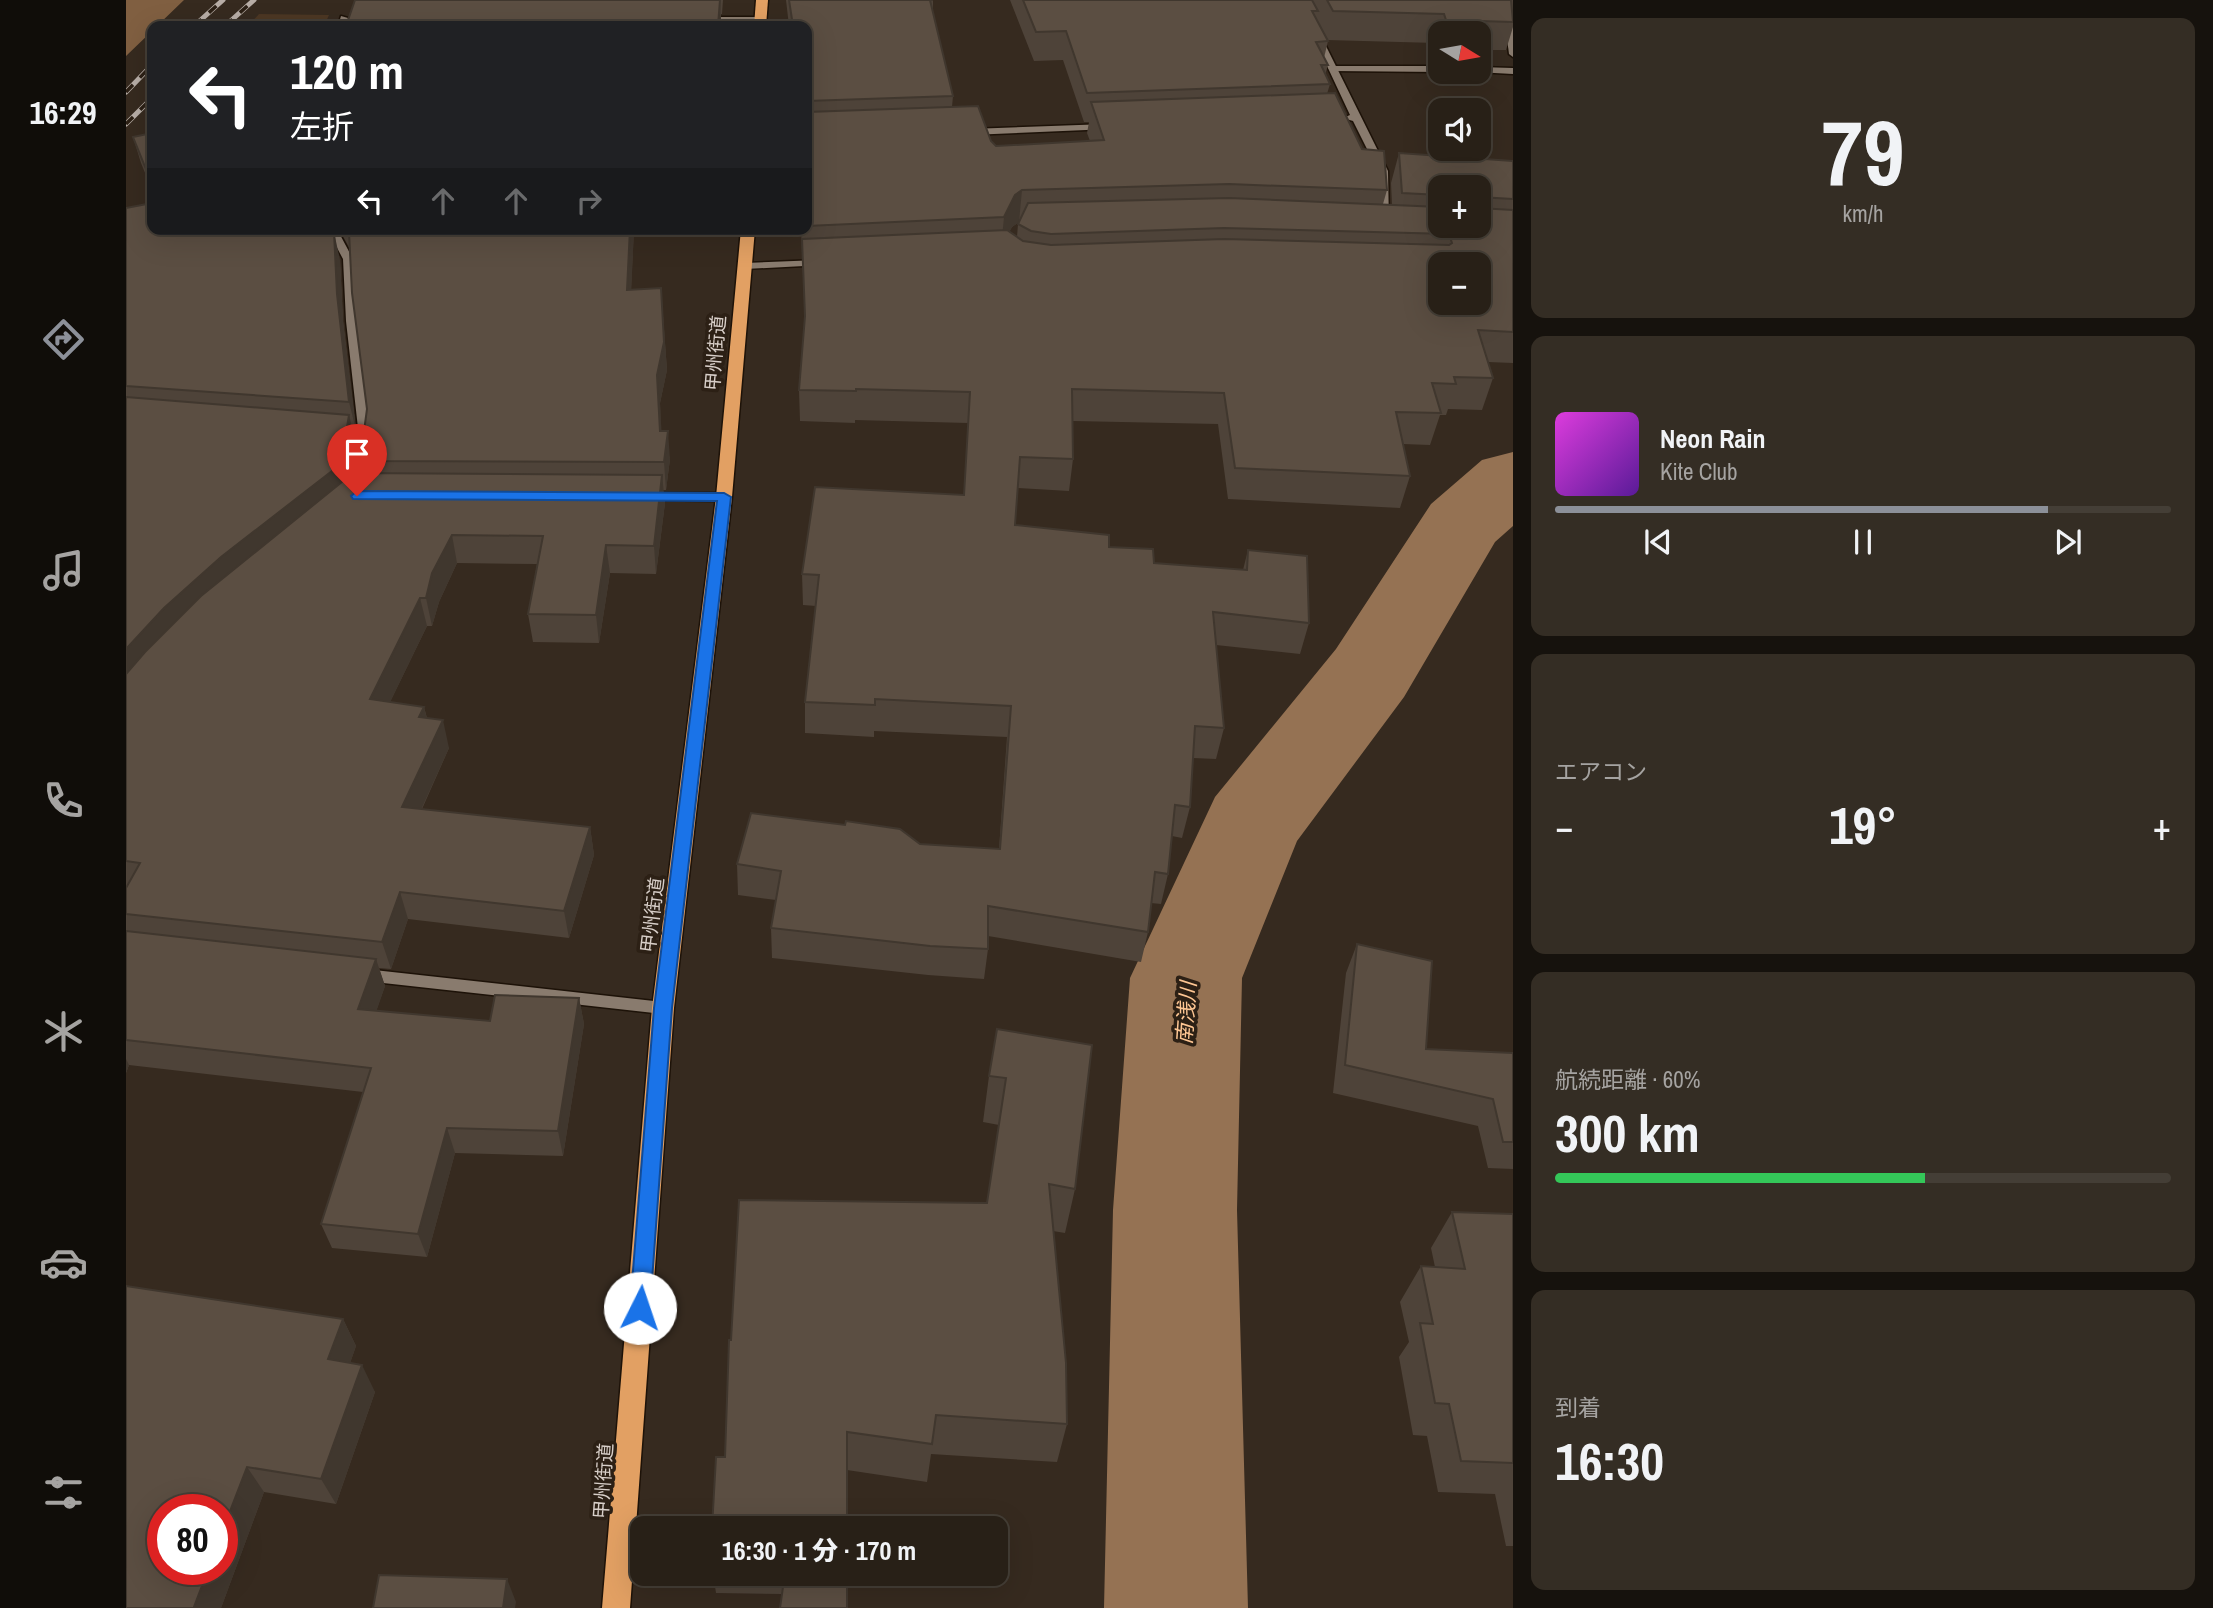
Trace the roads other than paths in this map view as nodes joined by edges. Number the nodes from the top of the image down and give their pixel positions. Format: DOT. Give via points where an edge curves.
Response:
graph roads {
  1 [pos="762,0"];
  2 [pos="1506,0"];
  3 [pos="358,18"];
  4 [pos="1511,19"];
  5 [pos="691,20"];
  6 [pos="347,21"];
  7 [pos="714,21"];
  8 [pos="761,21"];
  9 [pos="1311,23"];
  10 [pos="1513,54"];
  11 [pos="1332,68"];
  12 [pos="1428,69"];
  13 [pos="1491,70"];
  14 [pos="1513,71"];
  15 [pos="1342,118"];
  16 [pos="1356,118"];
  17 [pos="1123,126"];
  18 [pos="958,132"];
  19 [pos="1383,171"];
  20 [pos="1396,172"];
  21 [pos="1372,228"];
  22 [pos="1386,228"];
  23 [pos="1398,229"];
  24 [pos="335,235"];
  25 [pos="748,235"];
  26 [pos="834,262"];
  27 [pos="745,266"];
  28 [pos="352,436"];
  29 [pos="365,438"];
  30 [pos="371,496"];
  31 [pos="630,497"];
  32 [pos="724,497"];
  33 [pos="343,972"];
  34 [pos="663,1008"];
  35 [pos="616,1608"];
  1 -- 8 [label="highway"];
  2 -- 4 [label="street"];
  3 -- 6 [label="street"];
  4 -- 10 [label="street"];
  5 -- 7 [label="street"];
  9 -- 11 [label="street"];
  11 -- 12 [label="street"];
  11 -- 16 [label="street"];
  13 -- 14 [label="street"];
  15 -- 16 [label="street"];
  16 -- 19 [label="street"];
  17 -- 18 [label="street"];
  19 -- 20 [label="street"];
  19 -- 22 [label="street"];
  21 -- 22 [label="street"];
  22 -- 23 [label="street"];
  24 -- 29 [label="street" via="348,259"];
  25 -- 27 [label="highway, 甲州街道"];
  26 -- 27 [label="street"];
  27 -- 32 [label="highway, 甲州街道"];
  28 -- 29 [label="street"];
  29 -- 30 [label="street" via="352,499"];
  31 -- 32 [label="street"];
  32 -- 34 [label="highway, 甲州街道"];
  33 -- 34 [label="street"];
  34 -- 35 [label="highway, 甲州街道"];
}
